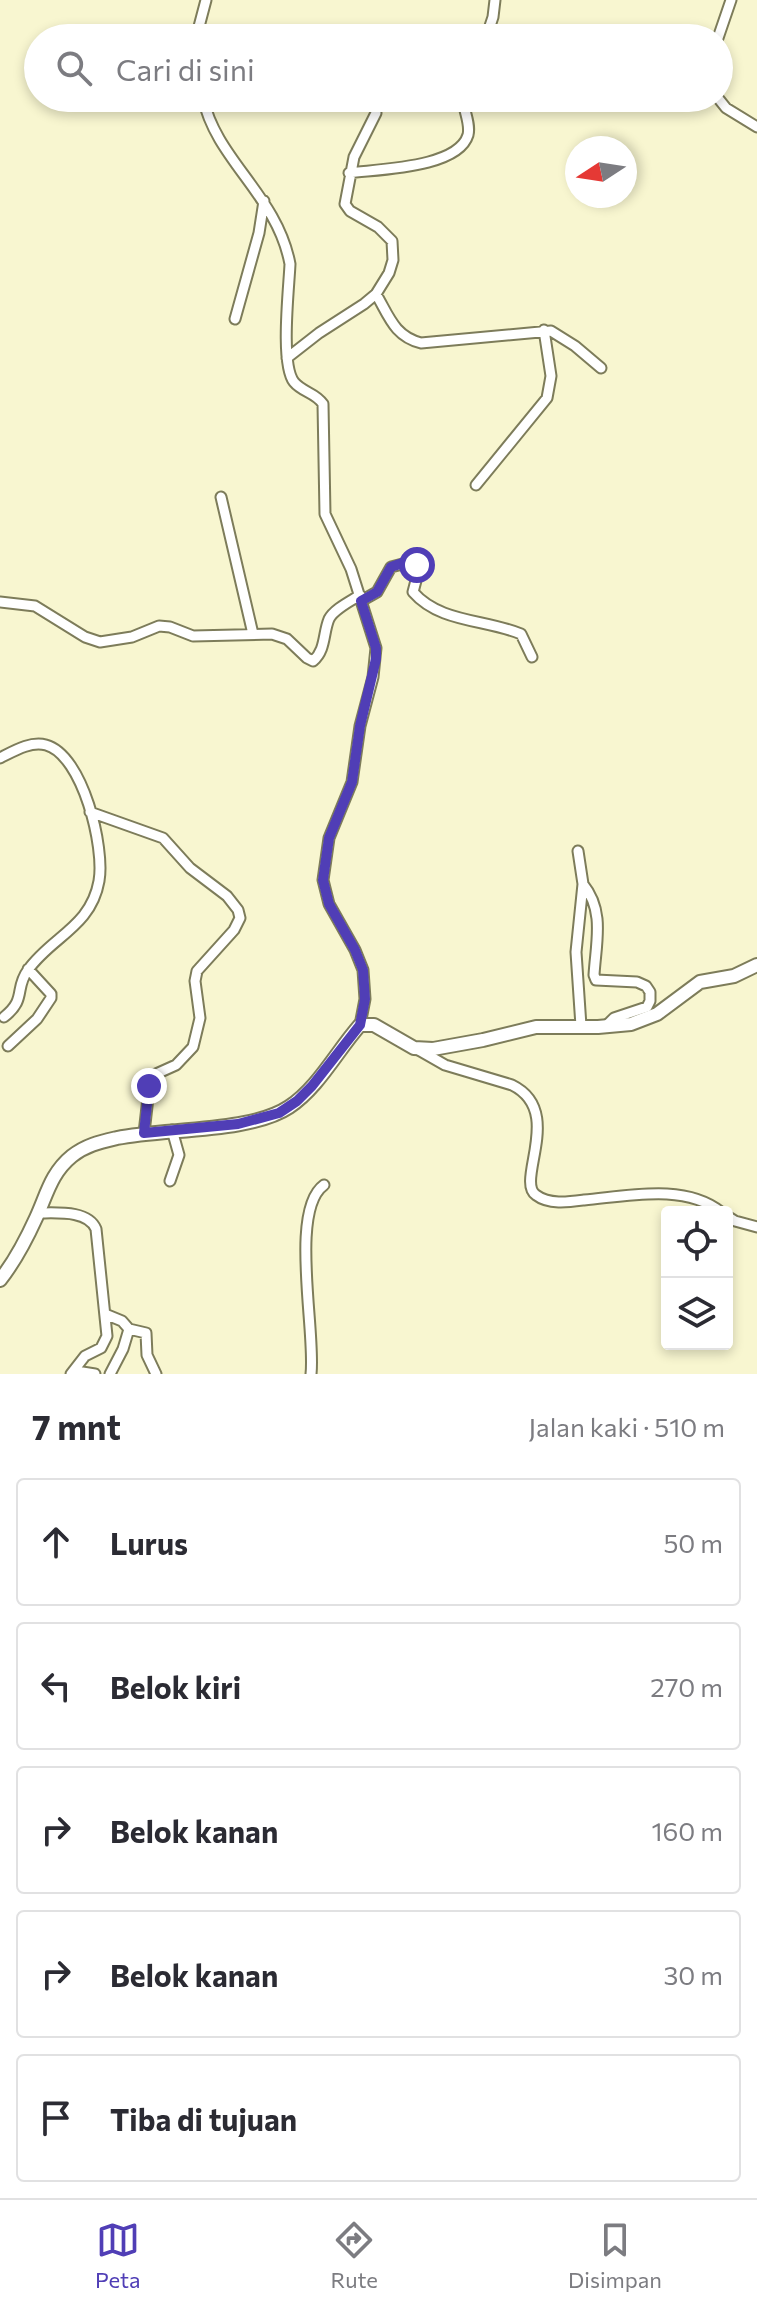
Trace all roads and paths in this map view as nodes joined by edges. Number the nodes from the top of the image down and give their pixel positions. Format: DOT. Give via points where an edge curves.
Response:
graph roads {
  1 [pos="206,0"];
  2 [pos="495,0"];
  3 [pos="731,0"];
  4 [pos="200,24"];
  5 [pos="491,24"];
  6 [pos="723,24"];
  7 [pos="207,112"];
  8 [pos="466,112"];
  9 [pos="733,112"];
  10 [pos="376,113"];
  11 [pos="757,127"];
  12 [pos="349,173"];
  13 [pos="264,201"];
  14 [pos="376,294"];
  15 [pos="235,319"];
  16 [pos="544,330"];
  17 [pos="287,358"];
  18 [pos="601,368"];
  19 [pos="476,485"];
  20 [pos="221,497"];
  21 [pos="360,598"];
  22 [pos="0,602"];
  23 [pos="253,634"];
  24 [pos="532,657"];
  25 [pos="0,758"];
  26 [pos="90,812"];
  27 [pos="578,851"];
  28 [pos="583,884"];
  29 [pos="757,965"];
  30 [pos="28,969"];
  31 [pos="4,1017"];
  32 [pos="360,1025"];
  33 [pos="581,1026"];
  34 [pos="605,1027"];
  35 [pos="8,1046"];
  36 [pos="414,1048"];
  37 [pos="172,1130"];
  38 [pos="144,1133"];
  39 [pos="170,1181"];
  40 [pos="324,1185"];
  41 [pos="712,1206"];
  42 [pos="38,1213"];
  43 [pos="733,1220"];
  44 [pos="757,1227"];
  45 [pos="0,1280"];
  46 [pos="105,1314"];
  47 [pos="129,1329"];
  48 [pos="312,1371"];
  49 [pos="73,1372"];
  50 [pos="95,1374"];
  51 [pos="110,1374"];
  52 [pos="156,1374"];
  1 -- 4 [label="street"];
  2 -- 5 [label="street"];
  3 -- 6 [label="street"];
  7 -- 13 [label="street" via="211,127"];
  8 -- 12 [label="street" via="469,129 454,152 435,161"];
  9 -- 11 [label="street"];
  10 -- 12 [label="street"];
  12 -- 14 [label="street" via="347,208 384,231 393,245 393,260"];
  13 -- 15 [label="street"];
  13 -- 17 [label="street" via="282,233 290,264"];
  14 -- 16 [label="street" via="395,327 421,343"];
  14 -- 17 [label="street"];
  16 -- 18 [label="street" via="557,332"];
  16 -- 19 [label="street" via="551,376 547,398"];
  17 -- 21 [label="street" via="295,383 323,404 325,514"];
  20 -- 23 [label="street"];
  21 -- 23 [label="street" via="331,616 315,660 280,635"];
  21 -- 24 [label="street" via="377,592 391,567 412,560 419,569 413,592 421,600 446,614 521,634"];
  21 -- 32 [label="street" via="376,659 352,782 329,838 323,880 329,904 363,970"];
  22 -- 23 [label="street" via="35,606 100,642 159,626 193,636"];
  25 -- 26 [label="street" via="37,744 57,751 74,770"];
  26 -- 30 [label="street" via="99,883 77,926"];
  26 -- 38 [label="street" via="163,838 190,868 227,896 240,918 197,971 198,1035 185,1057 150,1080"];
  27 -- 28 [label="street"];
  28 -- 33 [label="street" via="576,952"];
  28 -- 34 [label="street" via="597,908 596,980 637,982 650,992 647,1007 614,1018"];
  29 -- 34 [label="street" via="700,982 657,1014"];
  30 -- 31 [label="street" via="19,1001"];
  30 -- 35 [label="street" via="51,998"];
  32 -- 36 [label="street" via="374,1025"];
  32 -- 37 [label="street" via="312,1086 279,1113 238,1124"];
  33 -- 34 [label="street"];
  33 -- 36 [label="street" via="536,1027 456,1046"];
  36 -- 41 [label="street" via="445,1065 522,1090 538,1125 530,1182 537,1196 565,1202 684,1195"];
  37 -- 38 [label="street"];
  37 -- 39 [label="street" via="179,1155"];
  38 -- 42 [label="street" via="78,1151 49,1181"];
  40 -- 48 [label="street" via="312,1197 308,1215"];
  42 -- 45 [label="street"];
  42 -- 46 [label="street" via="82,1217 94,1224"];
  43 -- 44 [label="street"];
  46 -- 47 [label="street"];
  46 -- 49 [label="street" via="105,1342"];
  47 -- 51 [label="street"];
  47 -- 52 [label="street" via="146,1333 147,1355"];
  49 -- 50 [label="street"];
}
